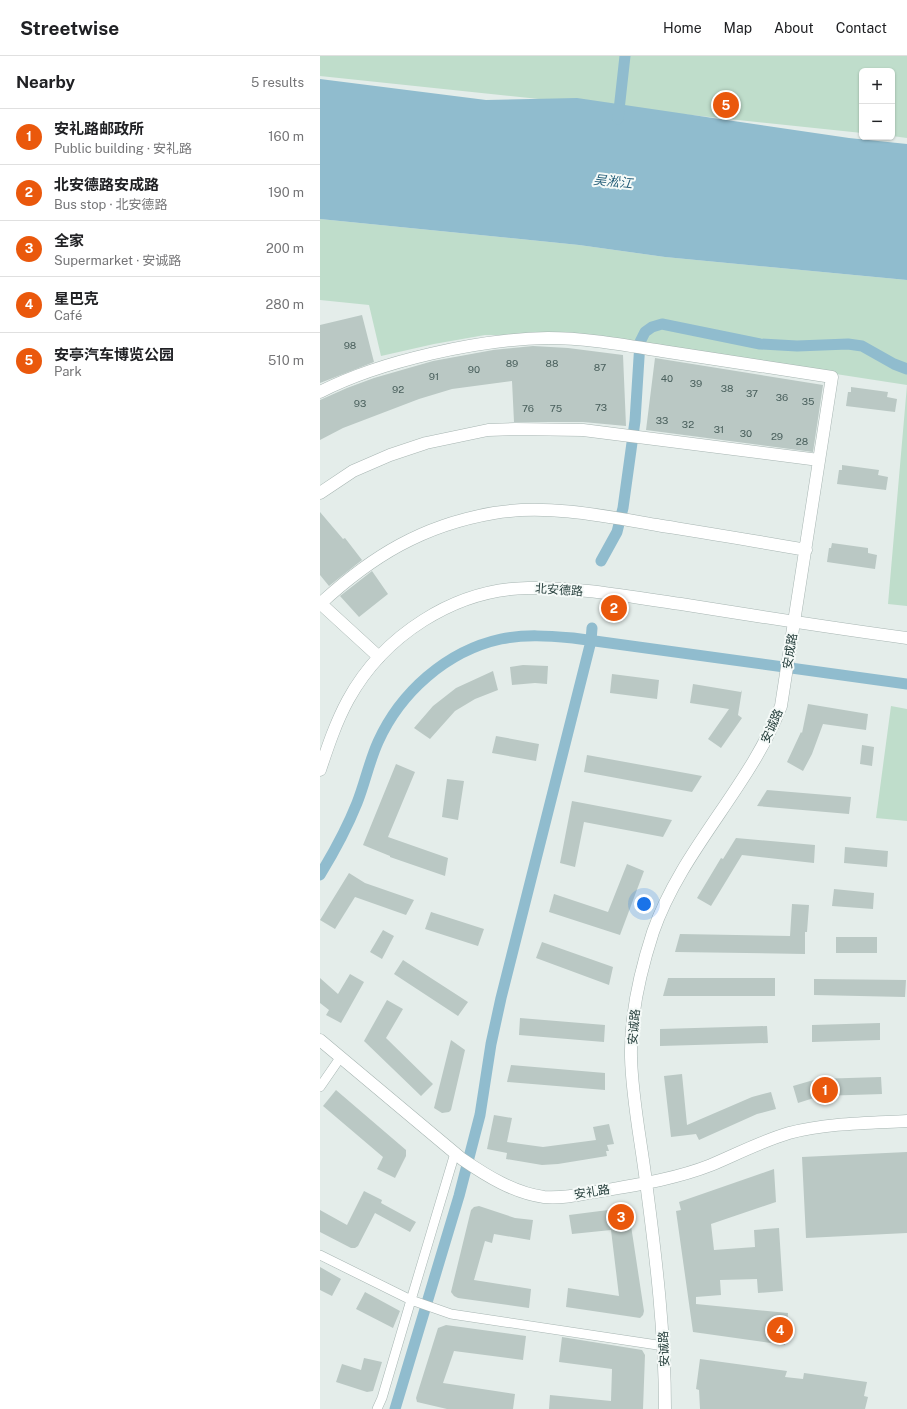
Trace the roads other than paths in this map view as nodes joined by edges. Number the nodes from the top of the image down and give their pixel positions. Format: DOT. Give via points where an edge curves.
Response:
graph roads {
  1 [pos="320,392"];
  2 [pos="819,460"];
  3 [pos="320,493"];
  4 [pos="806,550"];
  5 [pos="320,603"];
  6 [pos="795,622"];
  7 [pos="907,638"];
  8 [pos="379,657"];
  9 [pos="785,681"];
  10 [pos="320,770"];
  11 [pos="320,1040"];
  12 [pos="340,1058"];
  13 [pos="320,1087"];
  14 [pos="907,1121"];
  15 [pos="458,1156"];
  16 [pos="646,1183"];
  17 [pos="320,1255"];
  18 [pos="416,1302"];
  19 [pos="664,1346"];
  20 [pos="377,1409"];
  21 [pos="665,1409"];
  1 -- 2 [label="street, 安成路" via="383,367 441,352 490,343 548,338 593,340 832,377"];
  2 -- 3 [label="street" via="583,430 488,430 426,443 390,455 353,471"];
  2 -- 4 [label="street, 安成路"];
  4 -- 5 [label="street" via="609,517 527,510 495,513 421,534 392,548 364,566"];
  4 -- 6 [label="street, 安成路"];
  5 -- 8 [label="street"];
  6 -- 7 [label="street, 北安德路"];
  6 -- 8 [label="street, 北安德路" via="614,594 557,588 527,588 479,596 447,607 414,626"];
  6 -- 9 [label="street, 安成路"];
  8 -- 10 [label="street, 北安德路" via="362,677 348,700"];
  9 -- 16 [label="street, 安诚路" via="781,706 765,744 684,866 668,896 644,962 637,990 631,1056"];
  11 -- 12 [label="street, 安礼路"];
  12 -- 13 [label="street"];
  12 -- 15 [label="street, 安礼路"];
  14 -- 16 [label="street, 安礼路" via="846,1125 792,1133 765,1140 709,1165"];
  15 -- 16 [label="street, 安礼路" via="476,1169 516,1190 544,1197 574,1196"];
  15 -- 18 [label="street"];
  16 -- 19 [label="street, 安诚路"];
  17 -- 18 [label="street"];
  18 -- 19 [label="street" via="451,1314"];
  18 -- 20 [label="street"];
  19 -- 21 [label="street, 安诚路"];
}
